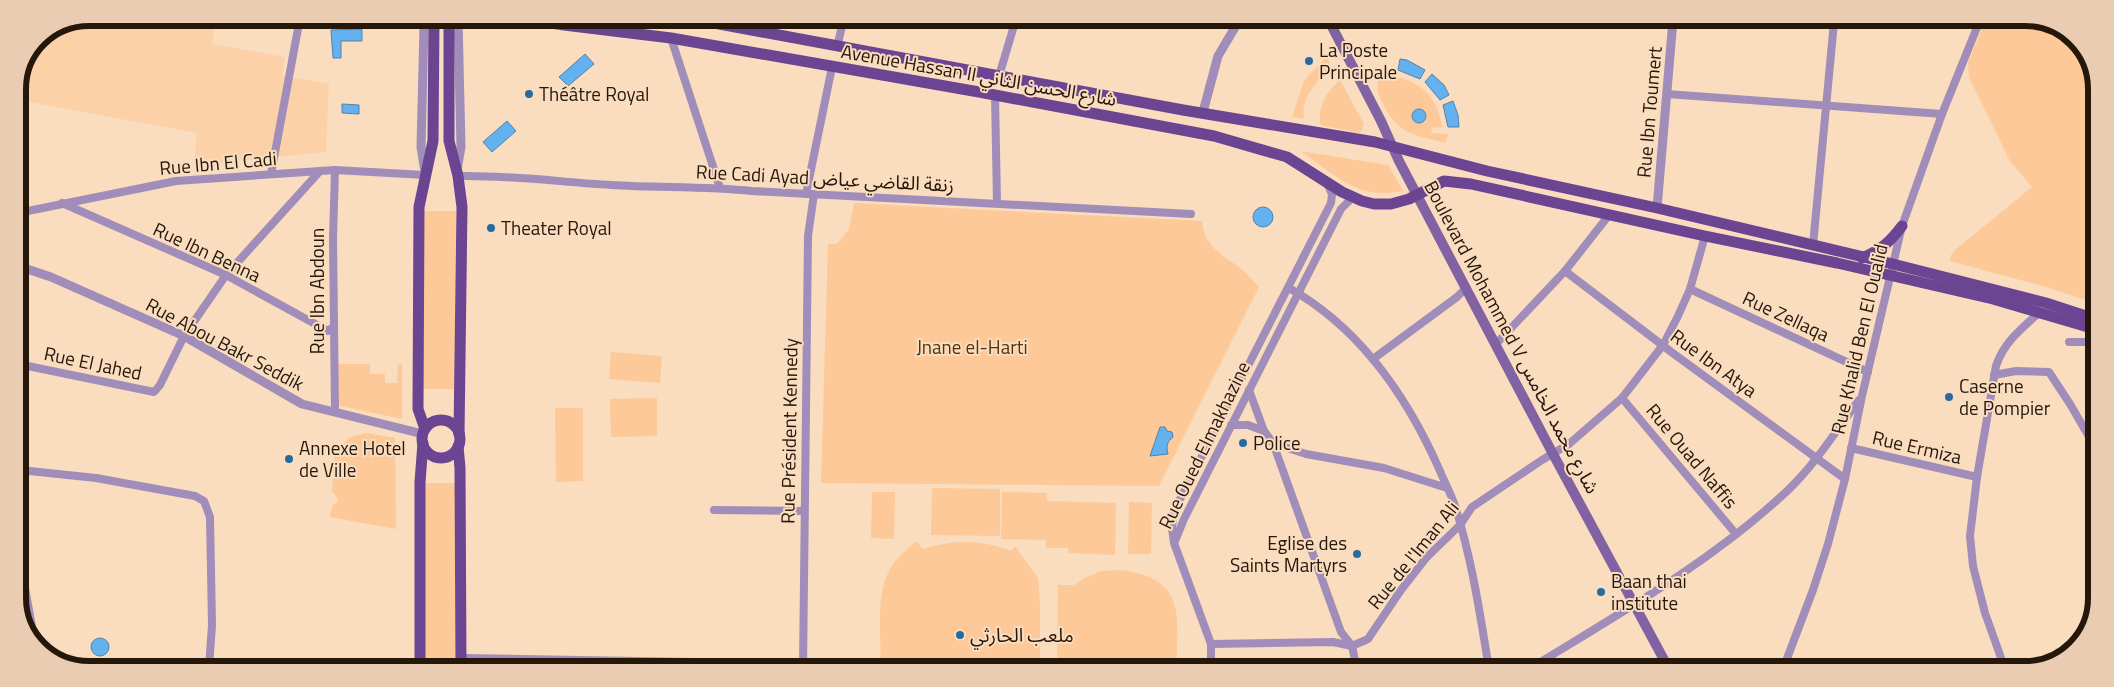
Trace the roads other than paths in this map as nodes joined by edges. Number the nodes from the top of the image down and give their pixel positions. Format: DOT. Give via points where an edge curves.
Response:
graph roads {
  1 [pos="298,26"];
  2 [pos="424,26"];
  3 [pos="434,26"];
  4 [pos="449,26"];
  5 [pos="458,26"];
  6 [pos="567,26"];
  7 [pos="727,26"];
  8 [pos="842,26"];
  9 [pos="1014,26"];
  10 [pos="1235,26"];
  11 [pos="1332,26"];
  12 [pos="1673,26"];
  13 [pos="1834,26"];
  14 [pos="1978,26"];
  15 [pos="671,38"];
  16 [pos="837,47"];
  17 [pos="832,67"];
  18 [pos="999,76"];
  19 [pos="1667,94"];
  20 [pos="995,95"];
  21 [pos="1827,106"];
  22 [pos="1203,112"];
  23 [pos="1942,114"];
  24 [pos="1391,146"];
  25 [pos="335,170"];
  26 [pos="320,171"];
  27 [pos="425,173"];
  28 [pos="457,173"];
  29 [pos="270,174"];
  30 [pos="1326,181"];
  31 [pos="720,188"];
  32 [pos="810,194"];
  33 [pos="1418,195"];
  34 [pos="1353,197"];
  35 [pos="997,203"];
  36 [pos="62,204"];
  37 [pos="1657,208"];
  38 [pos="26,211"];
  39 [pos="1191,214"];
  40 [pos="1609,215"];
  41 [pos="1902,226"];
  42 [pos="1706,236"];
  43 [pos="1813,245"];
  44 [pos="1862,258"];
  45 [pos="1893,264"];
  46 [pos="26,270"];
  47 [pos="1566,271"];
  48 [pos="226,275"];
  49 [pos="1890,276"];
  50 [pos="1288,288"];
  51 [pos="1466,288"];
  52 [pos="1690,289"];
  53 [pos="1298,294"];
  54 [pos="2040,312"];
  55 [pos="2088,316"];
  56 [pos="334,326"];
  57 [pos="2088,327"];
  58 [pos="184,336"];
  59 [pos="2069,342"];
  60 [pos="2088,342"];
  61 [pos="1496,344"];
  62 [pos="1663,345"];
  63 [pos="1373,359"];
  64 [pos="26,365"];
  65 [pos="1868,372"];
  66 [pos="1994,375"];
  67 [pos="1249,390"];
  68 [pos="1862,396"];
  69 [pos="1622,398"];
  70 [pos="335,412"];
  71 [pos="1231,425"];
  72 [pos="1264,430"];
  73 [pos="459,434"];
  74 [pos="423,435"];
  75 [pos="2088,435"];
  76 [pos="1273,443"];
  77 [pos="458,446"];
  78 [pos="1851,448"];
  79 [pos="1553,454"];
  80 [pos="1816,457"];
  81 [pos="26,471"];
  82 [pos="1976,477"];
  83 [pos="1845,479"];
  84 [pos="1447,488"];
  85 [pos="714,510"];
  86 [pos="804,511"];
  87 [pos="1460,525"];
  88 [pos="1736,534"];
  89 [pos="1174,543"];
  90 [pos="26,594"];
  91 [pos="1635,605"];
  92 [pos="31,620"];
  93 [pos="1211,644"];
  94 [pos="1352,646"];
  95 [pos="209,661"];
  96 [pos="420,661"];
  97 [pos="461,661"];
  98 [pos="803,661"];
  99 [pos="1211,661"];
  100 [pos="1355,661"];
  101 [pos="1488,661"];
  102 [pos="1542,661"];
  103 [pos="1665,661"];
  104 [pos="1787,661"];
  105 [pos="2002,661"];
  1 -- 29 [label="street"];
  2 -- 27 [label="street" via="421,147"];
  3 -- 27 [label="main road" via="433,141"];
  4 -- 28 [label="main road" via="449,141"];
  5 -- 28 [label="street" via="461,146"];
  6 -- 15 [label="main road, Avenue Hassan II شارع الحسن الثاني"];
  7 -- 16 [label="main road, Avenue Hassan II شارع الحسن الثاني"];
  8 -- 16 [label="street"];
  9 -- 18 [label="street"];
  10 -- 22 [label="street" via="1218,56"];
  11 -- 24 [label="main road, Boulevard Mohammed V شارع محمد الخامس"];
  12 -- 19 [label="street, Rue Ibn Toumert"];
  13 -- 21 [label="street"];
  14 -- 23 [label="street, Rue Khalid Ben El Oualid"];
  15 -- 17 [label="main road, Avenue Hassan II شارع الحسن الثاني"];
  15 -- 31 [label="street"];
  16 -- 18 [label="main road, Avenue Hassan II شارع الحسن الثاني"];
  17 -- 20 [label="main road, Avenue Hassan II شارع الحسن الثاني"];
  17 -- 32 [label="street, Rue Président Kennedy"];
  18 -- 22 [label="main road, Avenue Hassan II شارع الحسن الثاني"];
  19 -- 21 [label="street"];
  19 -- 37 [label="street, Rue Ibn Toumert"];
  20 -- 30 [label="main road, Avenue Hassan II شارع الحسن الثاني" via="1233,141 1287,157"];
  20 -- 35 [label="street"];
  21 -- 23 [label="street"];
  21 -- 43 [label="street"];
  22 -- 24 [label="main road, Avenue Hassan II شارع الحسن الثاني"];
  23 -- 41 [label="street, Rue Khalid Ben El Oualid"];
  24 -- 33 [label="main road, Boulevard Mohammed V شارع محمد الخامس"];
  24 -- 37 [label="main road, Avenue Hassan II شارع الحسن الثاني" via="1486,171"];
  25 -- 26 [label="street, Rue Ibn El Cadi"];
  25 -- 27 [label="street, Rue Ibn El Cadi"];
  25 -- 56 [label="street, Rue Ibn Abdoun"];
  26 -- 29 [label="street, Rue Ibn El Cadi"];
  26 -- 48 [label="street"];
  27 -- 74 [label="main road" via="419,207 417,395"];
  28 -- 31 [label="street, Rue Cadi Ayad زنقة القاضي عياض" via="612,185"];
  28 -- 73 [label="main road" via="462,207 463,262"];
  29 -- 36 [label="street, Rue Ibn El Cadi" via="176,182"];
  30 -- 34 [label="main road, Avenue Hassan II شارع الحسن الثاني"];
  30 -- 50 [label="street, Rue Oued Elmakhazine" via="1332,194 1331,203"];
  31 -- 32 [label="street, Rue Cadi Ayad زنقة القاضي عياض"];
  32 -- 35 [label="street, Rue Cadi Ayad زنقة القاضي عياض"];
  32 -- 86 [label="street, Rue Président Kennedy"];
  33 -- 34 [label="main road, Avenue Hassan II شارع الحسن الثاني" via="1384,204"];
  33 -- 40 [label="main road, Avenue Hassan II شارع الحسن الثاني" via="1444,181 1458,182"];
  33 -- 51 [label="main road, Boulevard Mohammed V شارع محمد الخامس"];
  34 -- 53 [label="street, Rue Oued Elmakhazine" via="1341,209"];
  35 -- 39 [label="street, Rue Cadi Ayad زنقة القاضي عياض"];
  36 -- 38 [label="street, Rue Ibn El Cadi"];
  36 -- 48 [label="street, Rue Ibn Benna"];
  37 -- 43 [label="main road, Avenue Hassan II شارع الحسن الثاني"];
  40 -- 42 [label="main road, Avenue Hassan II شارع الحسن الثاني"];
  40 -- 47 [label="street"];
  41 -- 44 [label="main road" via="1888,244"];
  41 -- 45 [label="street, Rue Khalid Ben El Oualid"];
  42 -- 49 [label="main road, Avenue Hassan II شارع الحسن الثاني"];
  42 -- 52 [label="street, Rue de l'Iman Ali"];
  43 -- 44 [label="main road, Avenue Hassan II شارع الحسن الثاني"];
  44 -- 45 [label="main road, Avenue Hassan II شارع الحسن الثاني"];
  45 -- 49 [label="street, Rue Khalid Ben El Oualid"];
  45 -- 55 [label="main road, Avenue Hassan II شارع الحسن الثاني"];
  46 -- 58 [label="street, Rue Abou Bakr Seddik" via="51,277"];
  47 -- 61 [label="street"];
  47 -- 62 [label="street, Rue Ibn Atya"];
  48 -- 56 [label="street, Rue Ibn Benna" via="328,332"];
  48 -- 58 [label="street"];
  49 -- 54 [label="main road, Avenue Hassan II شارع الحسن الثاني"];
  49 -- 65 [label="street, Rue Khalid Ben El Oualid"];
  50 -- 53 [label="street"];
  50 -- 89 [label="street, Rue Oued Elmakhazine" via="1174,511"];
  51 -- 61 [label="main road, Boulevard Mohammed V شارع محمد الخامس"];
  51 -- 63 [label="street"];
  52 -- 62 [label="street, Rue de l'Iman Ali"];
  52 -- 65 [label="street, Rue Zellaqa"];
  53 -- 63 [label="street" via="1333,318"];
  53 -- 67 [label="street, Rue Oued Elmakhazine"];
  54 -- 57 [label="main road, Avenue Hassan II شارع الحسن الثاني"];
  54 -- 66 [label="street" via="2008,342"];
  56 -- 70 [label="street, Rue Ibn Abdoun"];
  58 -- 64 [label="street, Rue El Jahed" via="154,392"];
  58 -- 70 [label="street, Rue Abou Bakr Seddik" via="297,402"];
  59 -- 60 [label="street"];
  61 -- 79 [label="main road, Boulevard Mohammed V شارع محمد الخامس"];
  62 -- 69 [label="street, Rue de l'Iman Ali"];
  62 -- 80 [label="street, Rue Ibn Atya"];
  63 -- 84 [label="street" via="1424,436"];
  65 -- 68 [label="street, Rue Khalid Ben El Oualid"];
  66 -- 75 [label="street" via="2016,371 2049,372"];
  66 -- 82 [label="street"];
  67 -- 71 [label="street, Rue Oued Elmakhazine"];
  67 -- 72 [label="street"];
  68 -- 78 [label="street, Rue Khalid Ben El Oualid"];
  68 -- 80 [label="street"];
  69 -- 79 [label="street, Rue de l'Iman Ali"];
  69 -- 88 [label="street, Rue Ouad Naffis"];
  70 -- 74 [label="street, Rue Abou Bakr Seddik"];
  71 -- 72 [label="street" via="1248,425"];
  71 -- 89 [label="street, Rue Oued Elmakhazine"];
  72 -- 76 [label="street"];
  73 -- 74 [label="main road" via="452,424 442,420 434,422"];
  73 -- 77 [label="main road"];
  74 -- 77 [label="main road" via="430,454 439,458 452,454"];
  74 -- 96 [label="main road"];
  76 -- 84 [label="street" via="1306,454 1384,468"];
  76 -- 94 [label="street" via="1341,632"];
  77 -- 97 [label="main road"];
  78 -- 82 [label="street, Rue Ermiza"];
  78 -- 83 [label="street, Rue Khalid Ben El Oualid"];
  79 -- 87 [label="street, Rue de l'Iman Ali" via="1472,507"];
  79 -- 91 [label="main road, Boulevard Mohammed V شارع محمد الخامس"];
  80 -- 83 [label="street, Rue Ibn Atya"];
  80 -- 88 [label="street" via="1787,491"];
  81 -- 95 [label="street" via="96,478 195,496 204,501 210,512 211,527"];
  82 -- 105 [label="street" via="1971,552 1985,613"];
  83 -- 104 [label="street, Rue Khalid Ben El Oualid" via="1813,590"];
  84 -- 87 [label="street"];
  85 -- 86 [label="street"];
  86 -- 98 [label="street, Rue Président Kennedy"];
  87 -- 94 [label="street, Rue de l'Iman Ali" via="1416,571 1368,639"];
  87 -- 101 [label="street"];
  88 -- 91 [label="street"];
  89 -- 93 [label="street"];
  90 -- 92 [label="street"];
  91 -- 102 [label="street"];
  91 -- 103 [label="main road, Boulevard Mohammed V شارع محمد الخامس"];
  93 -- 94 [label="street" via="1333,642"];
  93 -- 99 [label="street"];
  94 -- 100 [label="street"];
}
